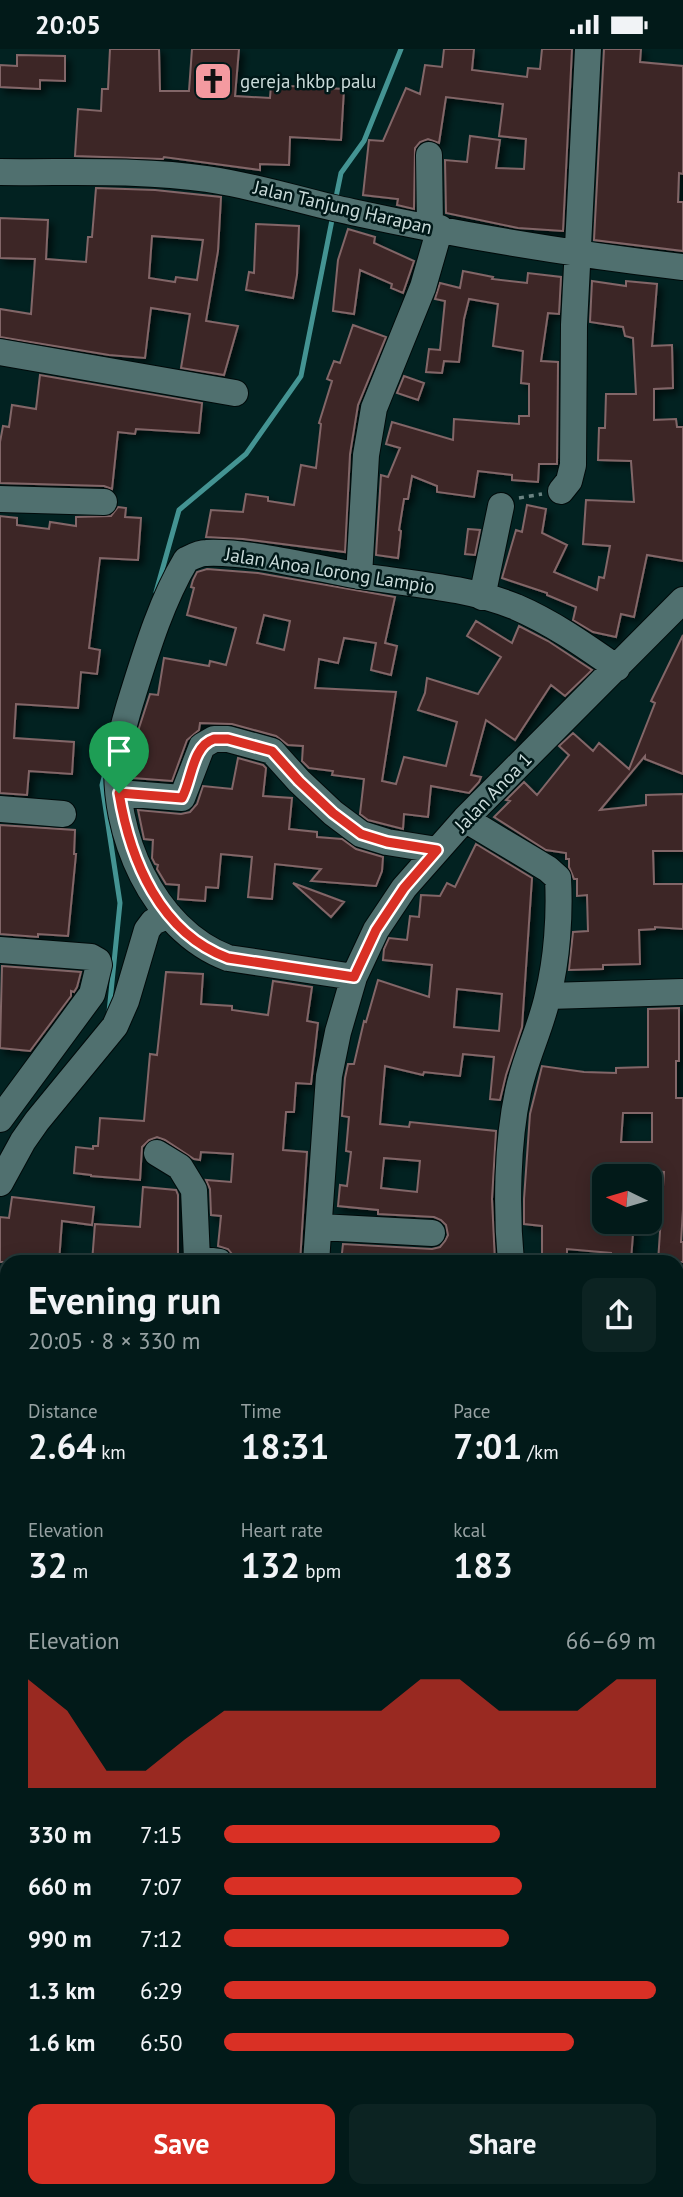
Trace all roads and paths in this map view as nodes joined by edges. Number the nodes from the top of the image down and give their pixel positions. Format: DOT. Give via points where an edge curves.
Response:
graph roads {
  1 [pos="588,49"];
  2 [pos="429,155"];
  3 [pos="0,172"];
  4 [pos="435,227"];
  5 [pos="579,254"];
  6 [pos="683,267"];
  7 [pos="0,352"];
  8 [pos="235,393"];
  9 [pos="561,491"];
  10 [pos="0,499"];
  11 [pos="104,502"];
  12 [pos="501,506"];
  13 [pos="359,576"];
  14 [pos="482,597"];
  15 [pos="683,600"];
  16 [pos="617,668"];
  17 [pos="119,793"];
  18 [pos="0,809"];
  19 [pos="63,814"];
  20 [pos="465,819"];
  21 [pos="437,850"];
  22 [pos="169,915"];
  23 [pos="0,950"];
  24 [pos="354,977"];
  25 [pos="683,992"];
  26 [pos="548,996"];
  27 [pos="0,1119"];
  28 [pos="157,1153"];
  29 [pos="0,1183"];
  30 [pos="320,1227"];
  31 [pos="432,1233"];
  32 [pos="207,1255"];
  33 [pos="317,1255"];
  34 [pos="510,1255"];
  1 -- 5 [label="street"];
  2 -- 4 [label="street"];
  3 -- 4 [label="street, Jalan Tanjung Harapan" via="205,178"];
  4 -- 5 [label="street, Jalan Tanjung Harapan"];
  4 -- 13 [label="street" via="423,287 374,408 366,455"];
  5 -- 6 [label="street, Jalan Tanjung Harapan"];
  5 -- 9 [label="street" via="573,465"];
  7 -- 8 [label="street"];
  9 -- 12 [label="path"];
  10 -- 11 [label="street"];
  12 -- 14 [label="street"];
  13 -- 14 [label="street, Jalan Anoa Lorong Lampio" via="426,583"];
  13 -- 17 [label="street, Jalan Anoa Lorong Lampio" via="216,553 186,560 127,715 118,755"];
  14 -- 16 [label="street, Jalan Anoa Lorong Lampio" via="546,621"];
  15 -- 16 [label="street, Jalan Anoa 1"];
  16 -- 20 [label="street, Jalan Anoa 1"];
  17 -- 21 [label="street" via="180,799 202,746 214,739 228,739 272,751 333,813 361,834"];
  17 -- 22 [label="street, Jalan Anoa Lorong Lampio" via="137,863"];
  18 -- 19 [label="street"];
  20 -- 21 [label="street, Jalan Anoa 1"];
  20 -- 26 [label="street" via="558,878"];
  21 -- 24 [label="street, Jalan Anoa 1" via="376,930"];
  22 -- 24 [label="street, Jalan Anoa Lorong Lampio" via="192,940 228,958"];
  22 -- 29 [label="street" via="147,930 115,1026 37,1121"];
  23 -- 27 [label="street" via="91,957 98,961 99,970 92,993"];
  24 -- 30 [label="street, Jalan Anoa 1" via="329,1076"];
  25 -- 26 [label="street"];
  26 -- 34 [label="street" via="517,1094"];
  28 -- 32 [label="street" via="180,1167 192,1184"];
  30 -- 31 [label="street"];
  30 -- 33 [label="street, Jalan Anoa 1"];
}
